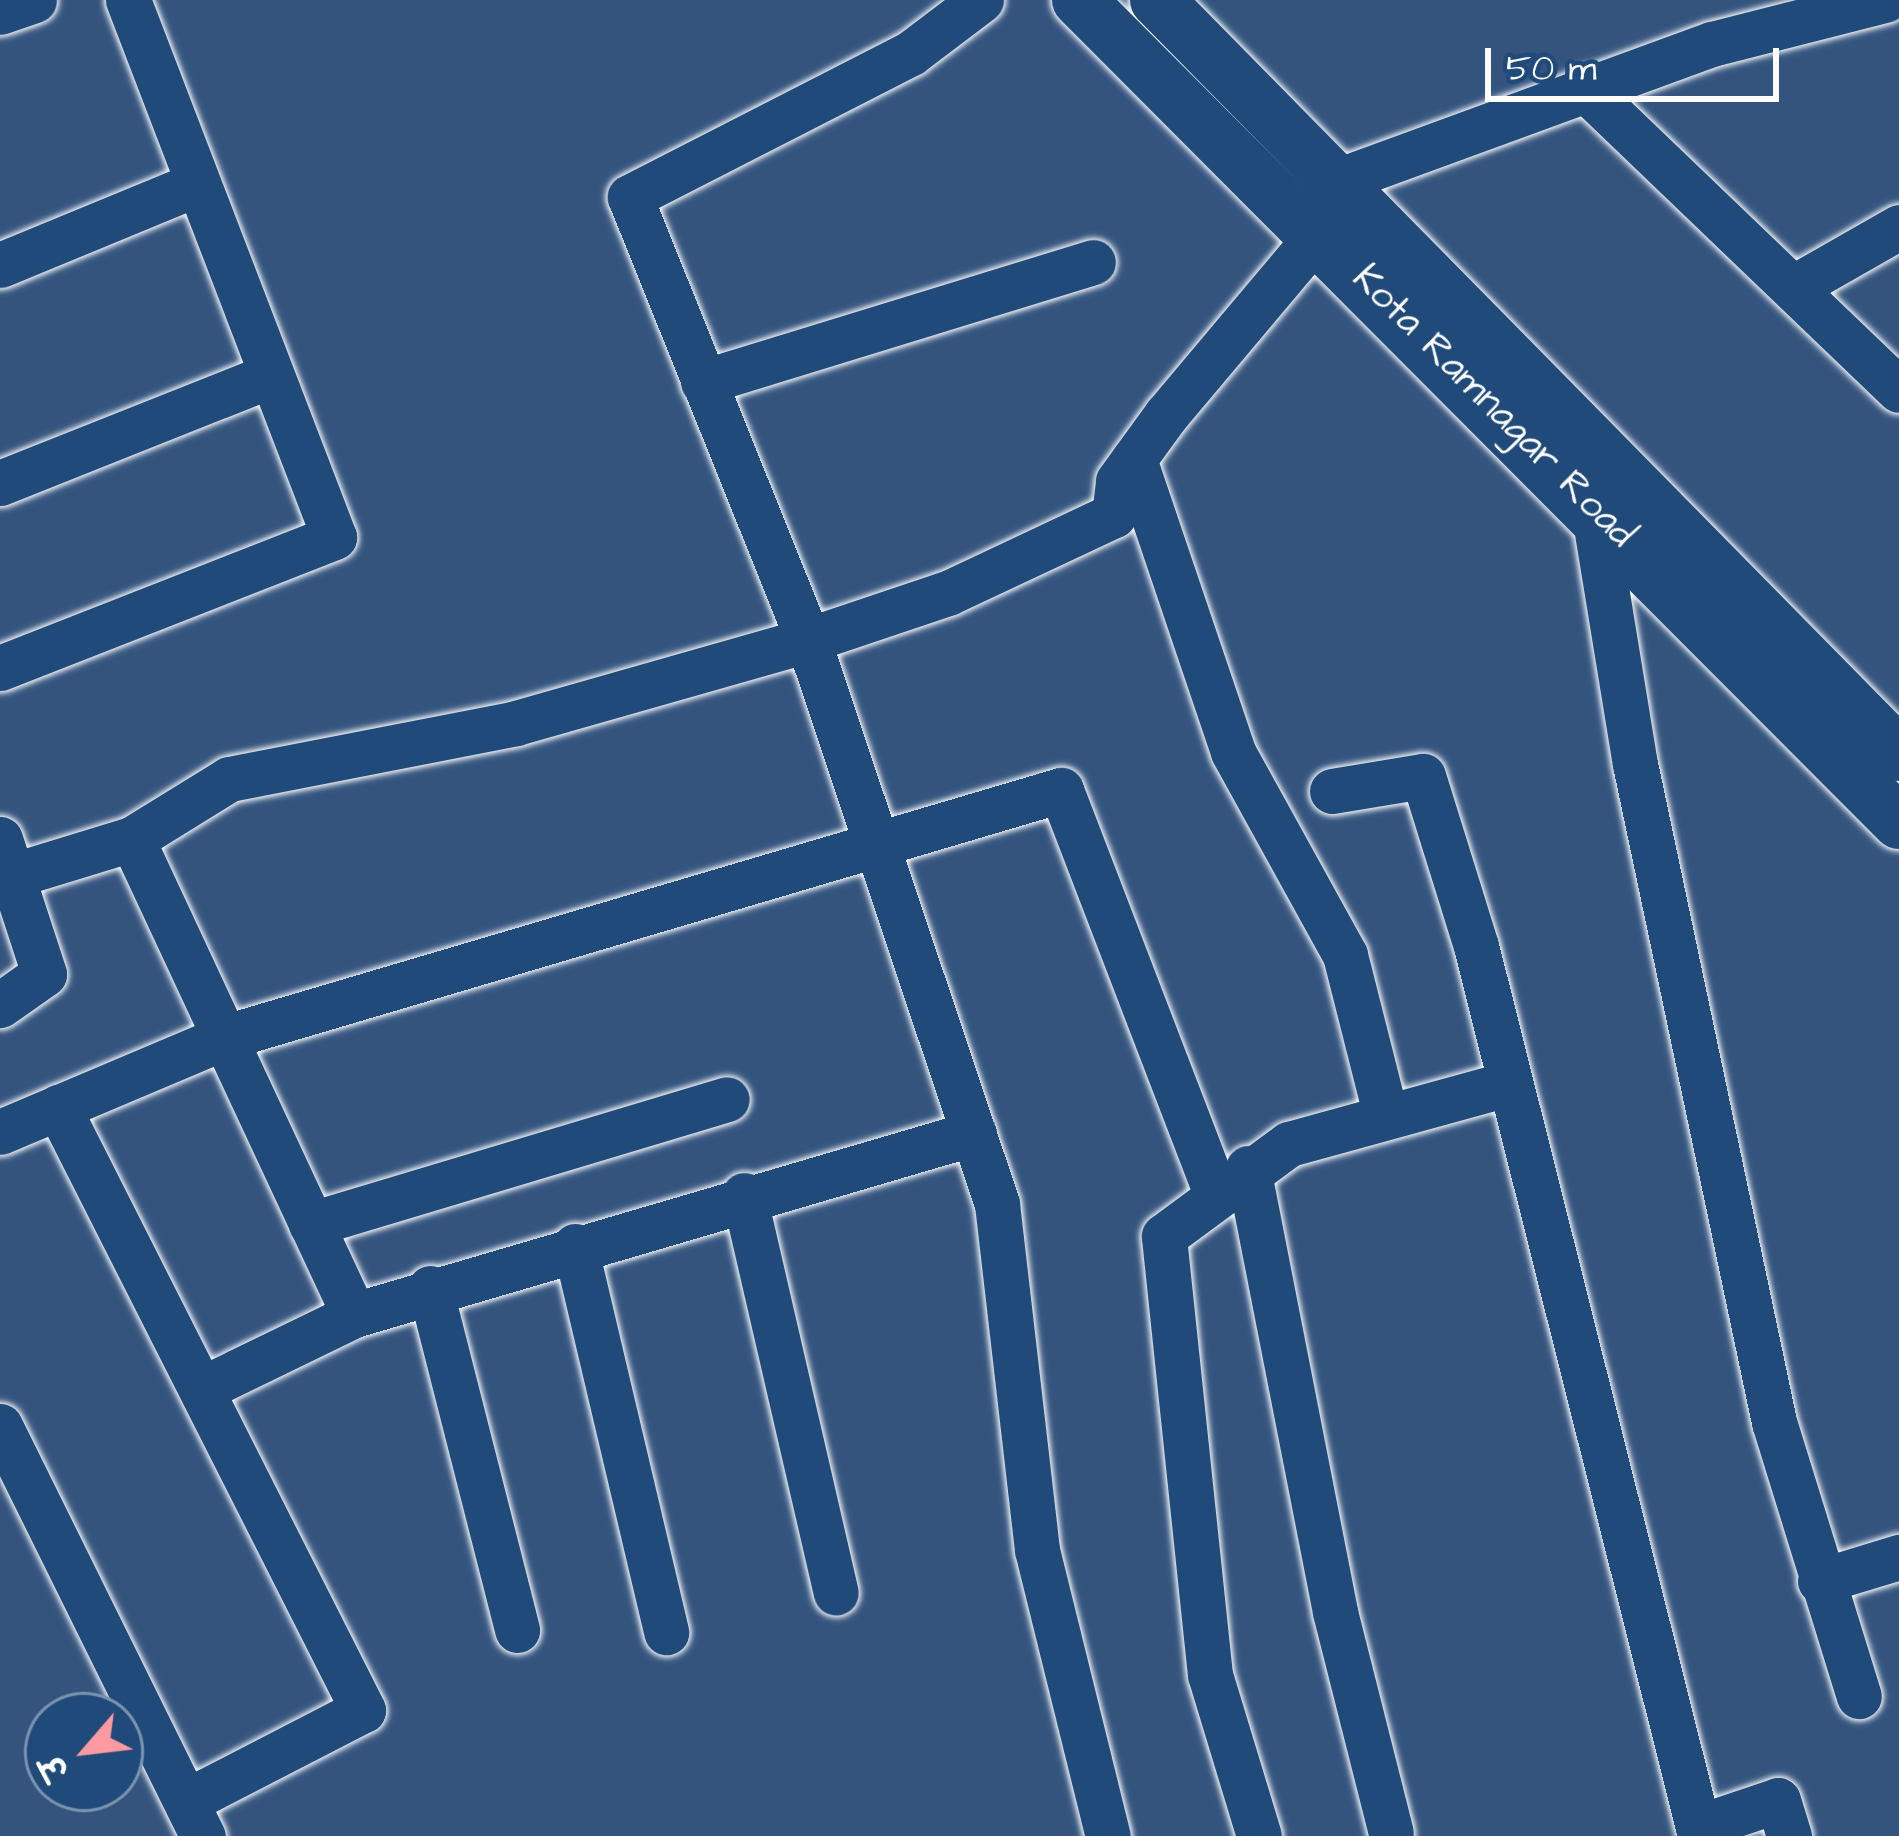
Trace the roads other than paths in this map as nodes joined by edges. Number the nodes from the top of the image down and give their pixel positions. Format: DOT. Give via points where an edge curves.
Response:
graph roads {
  1 [pos="34,0"];
  2 [pos="128,0"];
  3 [pos="981,0"];
  4 [pos="1079,0"];
  5 [pos="1885,0"];
  6 [pos="1173,3"];
  7 [pos="0,12"];
  8 [pos="1584,88"];
  9 [pos="197,184"];
  10 [pos="1347,186"];
  11 [pos="1899,227"];
  12 [pos="1319,232"];
  13 [pos="1093,262"];
  14 [pos="0,266"];
  15 [pos="1794,287"];
  16 [pos="271,375"];
  17 [pos="703,382"];
  18 [pos="1899,390"];
  19 [pos="1134,459"];
  20 [pos="0,483"];
  21 [pos="1593,508"];
  22 [pos="808,640"];
  23 [pos="0,668"];
  24 [pos="1899,754"];
  25 [pos="1332,791"];
  26 [pos="1899,822"];
  27 [pos="132,839"];
  28 [pos="870,845"];
  29 [pos="7,857"];
  30 [pos="0,1005"];
  31 [pos="222,1038"];
  32 [pos="1510,1083"];
  33 [pos="727,1099"];
  34 [pos="58,1107"];
  35 [pos="1385,1113"];
  36 [pos="0,1132"];
  37 [pos="974,1133"];
  38 [pos="1232,1181"];
  39 [pos="744,1195"];
  40 [pos="311,1224"];
  41 [pos="575,1246"];
  42 [pos="430,1288"];
  43 [pos="354,1315"];
  44 [pos="206,1387"];
  45 [pos="0,1426"];
  46 [pos="1899,1558"];
  47 [pos="1820,1581"];
  48 [pos="836,1593"];
  49 [pos="517,1630"];
  50 [pos="666,1632"];
  51 [pos="1859,1696"];
  52 [pos="195,1819"];
  53 [pos="1391,1833"];
  54 [pos="1108,1836"];
  55 [pos="1259,1836"];
  56 [pos="1789,1836"];
  1 -- 7 [label="street"];
  2 -- 9 [label="street"];
  3 -- 17 [label="street" via="911,53 630,197"];
  4 -- 12 [label="street, Kota Ramnagar Road"];
  5 -- 8 [label="street"];
  6 -- 10 [label="street"];
  8 -- 10 [label="street"];
  8 -- 15 [label="street"];
  9 -- 14 [label="street"];
  9 -- 16 [label="street"];
  10 -- 12 [label="street"];
  10 -- 24 [label="street"];
  11 -- 15 [label="street"];
  12 -- 19 [label="street"];
  12 -- 21 [label="street, Kota Ramnagar Road"];
  13 -- 17 [label="street"];
  15 -- 18 [label="street"];
  16 -- 20 [label="street"];
  16 -- 23 [label="street" via="334,537"];
  17 -- 22 [label="street"];
  19 -- 22 [label="street" via="1114,515 948,593"];
  19 -- 35 [label="street" via="1233,752 1346,956"];
  21 -- 26 [label="street, Kota Ramnagar Road"];
  21 -- 47 [label="street" via="1635,764 1774,1422"];
  22 -- 27 [label="street" via="610,687 516,723 229,778"];
  22 -- 28 [label="street"];
  25 -- 32 [label="street" via="1423,776"];
  27 -- 29 [label="street"];
  27 -- 31 [label="street"];
  28 -- 31 [label="street"];
  28 -- 37 [label="street"];
  28 -- 38 [label="street" via="1060,790"];
  29 -- 30 [label="street" via="44,974"];
  31 -- 34 [label="street"];
  31 -- 40 [label="street"];
  32 -- 35 [label="street"];
  32 -- 56 [label="street" via="1698,1827 1778,1800"];
  33 -- 40 [label="street"];
  34 -- 36 [label="street"];
  34 -- 44 [label="street"];
  35 -- 38 [label="street"];
  37 -- 39 [label="street"];
  37 -- 54 [label="street" via="997,1204 1028,1398 1037,1550"];
  38 -- 53 [label="street"];
  38 -- 55 [label="street" via="1164,1236 1210,1675"];
  39 -- 41 [label="street"];
  39 -- 48 [label="street"];
  40 -- 43 [label="street"];
  41 -- 42 [label="street"];
  41 -- 50 [label="street"];
  42 -- 43 [label="street"];
  42 -- 49 [label="street"];
  43 -- 44 [label="street"];
  44 -- 52 [label="street" via="363,1710"];
  45 -- 52 [label="street"];
  46 -- 47 [label="street"];
  47 -- 51 [label="street"];
}
